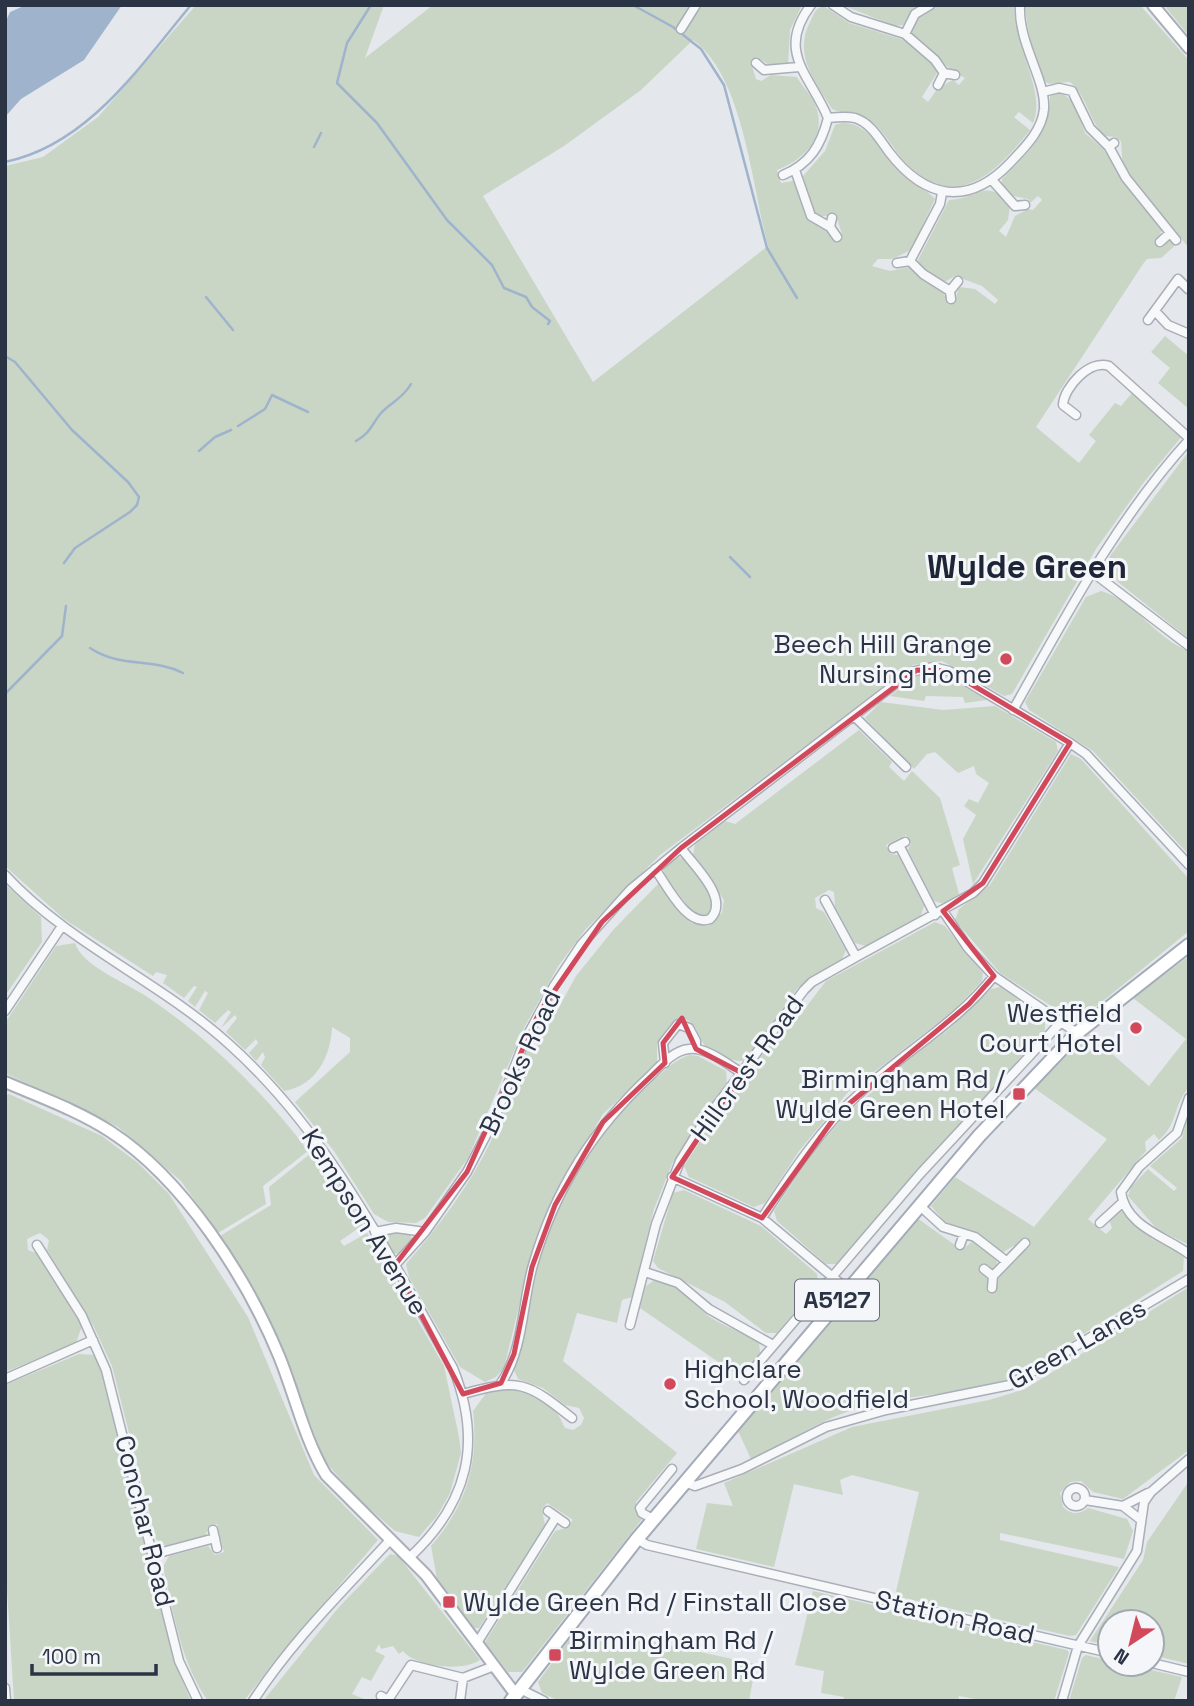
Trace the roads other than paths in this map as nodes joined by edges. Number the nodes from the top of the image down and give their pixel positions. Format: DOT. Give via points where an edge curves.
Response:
graph roads {
  1 [pos="696,5"];
  2 [pos="811,5"];
  3 [pos="833,5"];
  4 [pos="930,5"];
  5 [pos="1020,5"];
  6 [pos="1153,5"];
  7 [pos="681,30"];
  8 [pos="905,34"];
  9 [pos="1189,48"];
  10 [pos="756,63"];
  11 [pos="799,67"];
  12 [pos="944,74"];
  13 [pos="954,75"];
  14 [pos="938,85"];
  15 [pos="1043,92"];
  16 [pos="828,118"];
  17 [pos="795,170"];
  18 [pos="783,175"];
  19 [pos="992,180"];
  20 [pos="942,193"];
  21 [pos="1025,205"];
  22 [pos="837,237"];
  23 [pos="1160,242"];
  24 [pos="911,261"];
  25 [pos="897,263"];
  26 [pos="958,281"];
  27 [pos="1188,289"];
  28 [pos="1155,311"];
  29 [pos="1148,320"];
  30 [pos="1189,334"];
  31 [pos="1076,415"];
  32 [pos="1189,439"];
  33 [pos="1091,571"];
  34 [pos="1189,646"];
  35 [pos="1013,709"];
  36 [pos="854,716"];
  37 [pos="1070,743"];
  38 [pos="906,768"];
  39 [pos="899,845"];
  40 [pos="681,848"];
  41 [pos="1189,865"];
  42 [pos="655,869"];
  43 [pos="5,875"];
  44 [pos="825,900"];
  45 [pos="939,913"];
  46 [pos="62,926"];
  47 [pos="1189,945"];
  48 [pos="856,957"];
  49 [pos="994,976"];
  50 [pos="5,1010"];
  51 [pos="1061,1022"];
  52 [pos="1077,1033"];
  53 [pos="696,1049"];
  54 [pos="665,1063"];
  55 [pos="742,1073"];
  56 [pos="5,1082"];
  57 [pos="1189,1098"];
  58 [pos="672,1177"];
  59 [pos="1123,1202"];
  60 [pos="919,1205"];
  61 [pos="762,1218"];
  62 [pos="1100,1223"];
  63 [pos="375,1232"];
  64 [pos="425,1232"];
  65 [pos="964,1234"];
  66 [pos="1025,1243"];
  67 [pos="37,1245"];
  68 [pos="960,1245"];
  69 [pos="1189,1254"];
  70 [pos="1006,1261"];
  71 [pos="395,1265"];
  72 [pos="984,1269"];
  73 [pos="645,1272"];
  74 [pos="993,1276"];
  75 [pos="830,1277"];
  76 [pos="1189,1279"];
  77 [pos="992,1288"];
  78 [pos="847,1289"];
  79 [pos="630,1325"];
  80 [pos="93,1340"];
  81 [pos="773,1345"];
  82 [pos="5,1379"];
  83 [pos="744,1380"];
  84 [pos="501,1383"];
  85 [pos="463,1394"];
  86 [pos="572,1418"];
  87 [pos="1189,1460"];
  88 [pos="672,1469"];
  89 [pos="684,1482"];
  90 [pos="1151,1492"];
  91 [pos="1085,1500"];
  92 [pos="1123,1506"];
  93 [pos="548,1511"];
  94 [pos="556,1517"];
  95 [pos="653,1519"];
  96 [pos="1141,1520"];
  97 [pos="565,1523"];
  98 [pos="391,1539"];
  99 [pos="637,1539"];
  100 [pos="217,1548"];
  101 [pos="155,1554"];
  102 [pos="410,1557"];
  103 [pos="477,1643"];
  104 [pos="1078,1646"];
  105 [pos="1096,1650"];
  106 [pos="494,1666"];
  107 [pos="1166,1666"];
  108 [pos="1189,1672"];
  109 [pos="463,1678"];
  110 [pos="5,1688"];
  111 [pos="516,1695"];
  112 [pos="381,1696"];
  113 [pos="6,1701"];
  114 [pos="198,1701"];
  115 [pos="254,1701"];
  116 [pos="460,1701"];
  117 [pos="544,1701"];
  118 [pos="1062,1701"];
  1 -- 7 [label="street"];
  2 -- 11 [label="street" via="795,44"];
  3 -- 8 [label="street" via="851,17"];
  4 -- 8 [label="street" via="915,14"];
  5 -- 15 [label="street" via="1027,53"];
  6 -- 9 [label="street"];
  8 -- 12 [label="street"];
  10 -- 11 [label="street" via="762,74"];
  11 -- 16 [label="street"];
  12 -- 13 [label="street"];
  12 -- 14 [label="street"];
  15 -- 19 [label="street" via="1044,112 1037,130"];
  15 -- 23 [label="street" via="1072,91 1090,128 1111,145 1126,178 1173,236"];
  16 -- 17 [label="street" via="818,148"];
  16 -- 20 [label="street" via="855,118 868,126 903,168"];
  17 -- 18 [label="street"];
  17 -- 22 [label="street" via="811,216 831,222"];
  19 -- 20 [label="street" via="962,192"];
  19 -- 21 [label="street" via="1015,206"];
  20 -- 24 [label="street"];
  24 -- 25 [label="street"];
  24 -- 26 [label="street" via="950,295"];
  27 -- 28 [label="street" via="1178,279"];
  28 -- 29 [label="street"];
  28 -- 30 [label="street" via="1168,325"];
  31 -- 32 [label="street" via="1063,405 1066,392 1091,365 1102,363"];
  32 -- 33 [label="street"];
  33 -- 34 [label="street"];
  33 -- 35 [label="street"];
  35 -- 36 [label="street, Brooks Road" via="949,671 933,667 911,672"];
  35 -- 37 [label="street, Brooks Road"];
  36 -- 38 [label="street"];
  36 -- 40 [label="street, Brooks Road"];
  37 -- 41 [label="street, Brooks Road" via="1086,754"];
  37 -- 45 [label="street, Hillcrest Road" via="983,883"];
  39 -- 45 [label="street"];
  40 -- 42 [label="street, Brooks Road"];
  40 -- 42 [label="street" via="716,897 718,907 710,919 691,917"];
  42 -- 64 [label="street, Brooks Road" via="631,889 567,965 525,1040 482,1145"];
  43 -- 46 [label="street, Kempson Avenue"];
  44 -- 48 [label="street"];
  45 -- 48 [label="street, Hillcrest Road"];
  45 -- 49 [label="street"];
  46 -- 50 [label="street"];
  46 -- 63 [label="street, Kempson Avenue" via="173,998 239,1053 321,1145"];
  47 -- 52 [label="main road, A5127"];
  48 -- 55 [label="street, Hillcrest Road" via="804,990"];
  49 -- 51 [label="street"];
  49 -- 61 [label="street" via="969,1004 838,1113 809,1146"];
  51 -- 52 [label="street"];
  51 -- 75 [label="street"];
  52 -- 60 [label="main road, A5127"];
  53 -- 54 [label="street" via="684,1050"];
  53 -- 54 [label="street" via="690,1028 678,1024 663,1043"];
  53 -- 55 [label="street"];
  54 -- 84 [label="street" via="603,1122 555,1205 532,1267 514,1354"];
  55 -- 58 [label="street, Hillcrest Road" via="704,1122"];
  56 -- 98 [label="street" via="110,1131 174,1185 245,1288 278,1353 326,1475"];
  57 -- 59 [label="street" via="1177,1133 1122,1188"];
  58 -- 61 [label="street"];
  58 -- 73 [label="street, Hillcrest Road"];
  59 -- 62 [label="street"];
  59 -- 69 [label="street" via="1148,1231"];
  60 -- 65 [label="street" via="943,1227"];
  60 -- 78 [label="main road, A5127"];
  61 -- 75 [label="street"];
  63 -- 64 [label="street" via="396,1228"];
  63 -- 71 [label="street, Kempson Avenue"];
  64 -- 71 [label="street, Brooks Road"];
  65 -- 68 [label="street"];
  65 -- 70 [label="street"];
  66 -- 70 [label="street"];
  67 -- 80 [label="street, Conchar Road"];
  70 -- 74 [label="street"];
  71 -- 85 [label="street, Kempson Avenue"];
  72 -- 74 [label="street"];
  73 -- 79 [label="street, Hillcrest Road"];
  73 -- 81 [label="street" via="678,1283 709,1309"];
  74 -- 77 [label="street"];
  75 -- 78 [label="street"];
  75 -- 81 [label="street"];
  76 -- 89 [label="street, Green Lanes" via="1010,1385 827,1427 721,1478 695,1486"];
  78 -- 89 [label="main road, A5127"];
  80 -- 82 [label="street"];
  80 -- 101 [label="street, Conchar Road" via="106,1370"];
  81 -- 83 [label="street"];
  84 -- 85 [label="street"];
  84 -- 86 [label="street" via="533,1390"];
  85 -- 102 [label="street, Kempson Avenue" via="469,1440 461,1482 442,1523"];
  87 -- 90 [label="street"];
  88 -- 95 [label="street" via="640,1508"];
  89 -- 95 [label="main road, A5127"];
  90 -- 92 [label="street"];
  90 -- 96 [label="street"];
  91 -- 92 [label="street"];
  92 -- 96 [label="street"];
  93 -- 94 [label="street"];
  94 -- 97 [label="street"];
  94 -- 103 [label="street"];
  95 -- 99 [label="main road, A5127"];
  96 -- 104 [label="street" via="1137,1551"];
  98 -- 102 [label="street"];
  98 -- 115 [label="street" via="318,1619"];
  99 -- 104 [label="street, Station Road"];
  99 -- 111 [label="main road, A5127"];
  100 -- 101 [label="street" via="214,1534"];
  101 -- 114 [label="street, Conchar Road" via="179,1661"];
  102 -- 103 [label="street"];
  103 -- 106 [label="street"];
  104 -- 105 [label="street, Station Road"];
  104 -- 118 [label="street"];
  106 -- 109 [label="street"];
  106 -- 111 [label="street"];
  107 -- 108 [label="street"];
  109 -- 112 [label="street" via="411,1665 388,1700"];
  109 -- 116 [label="street"];
  110 -- 113 [label="street"];
  111 -- 117 [label="street"];
}
